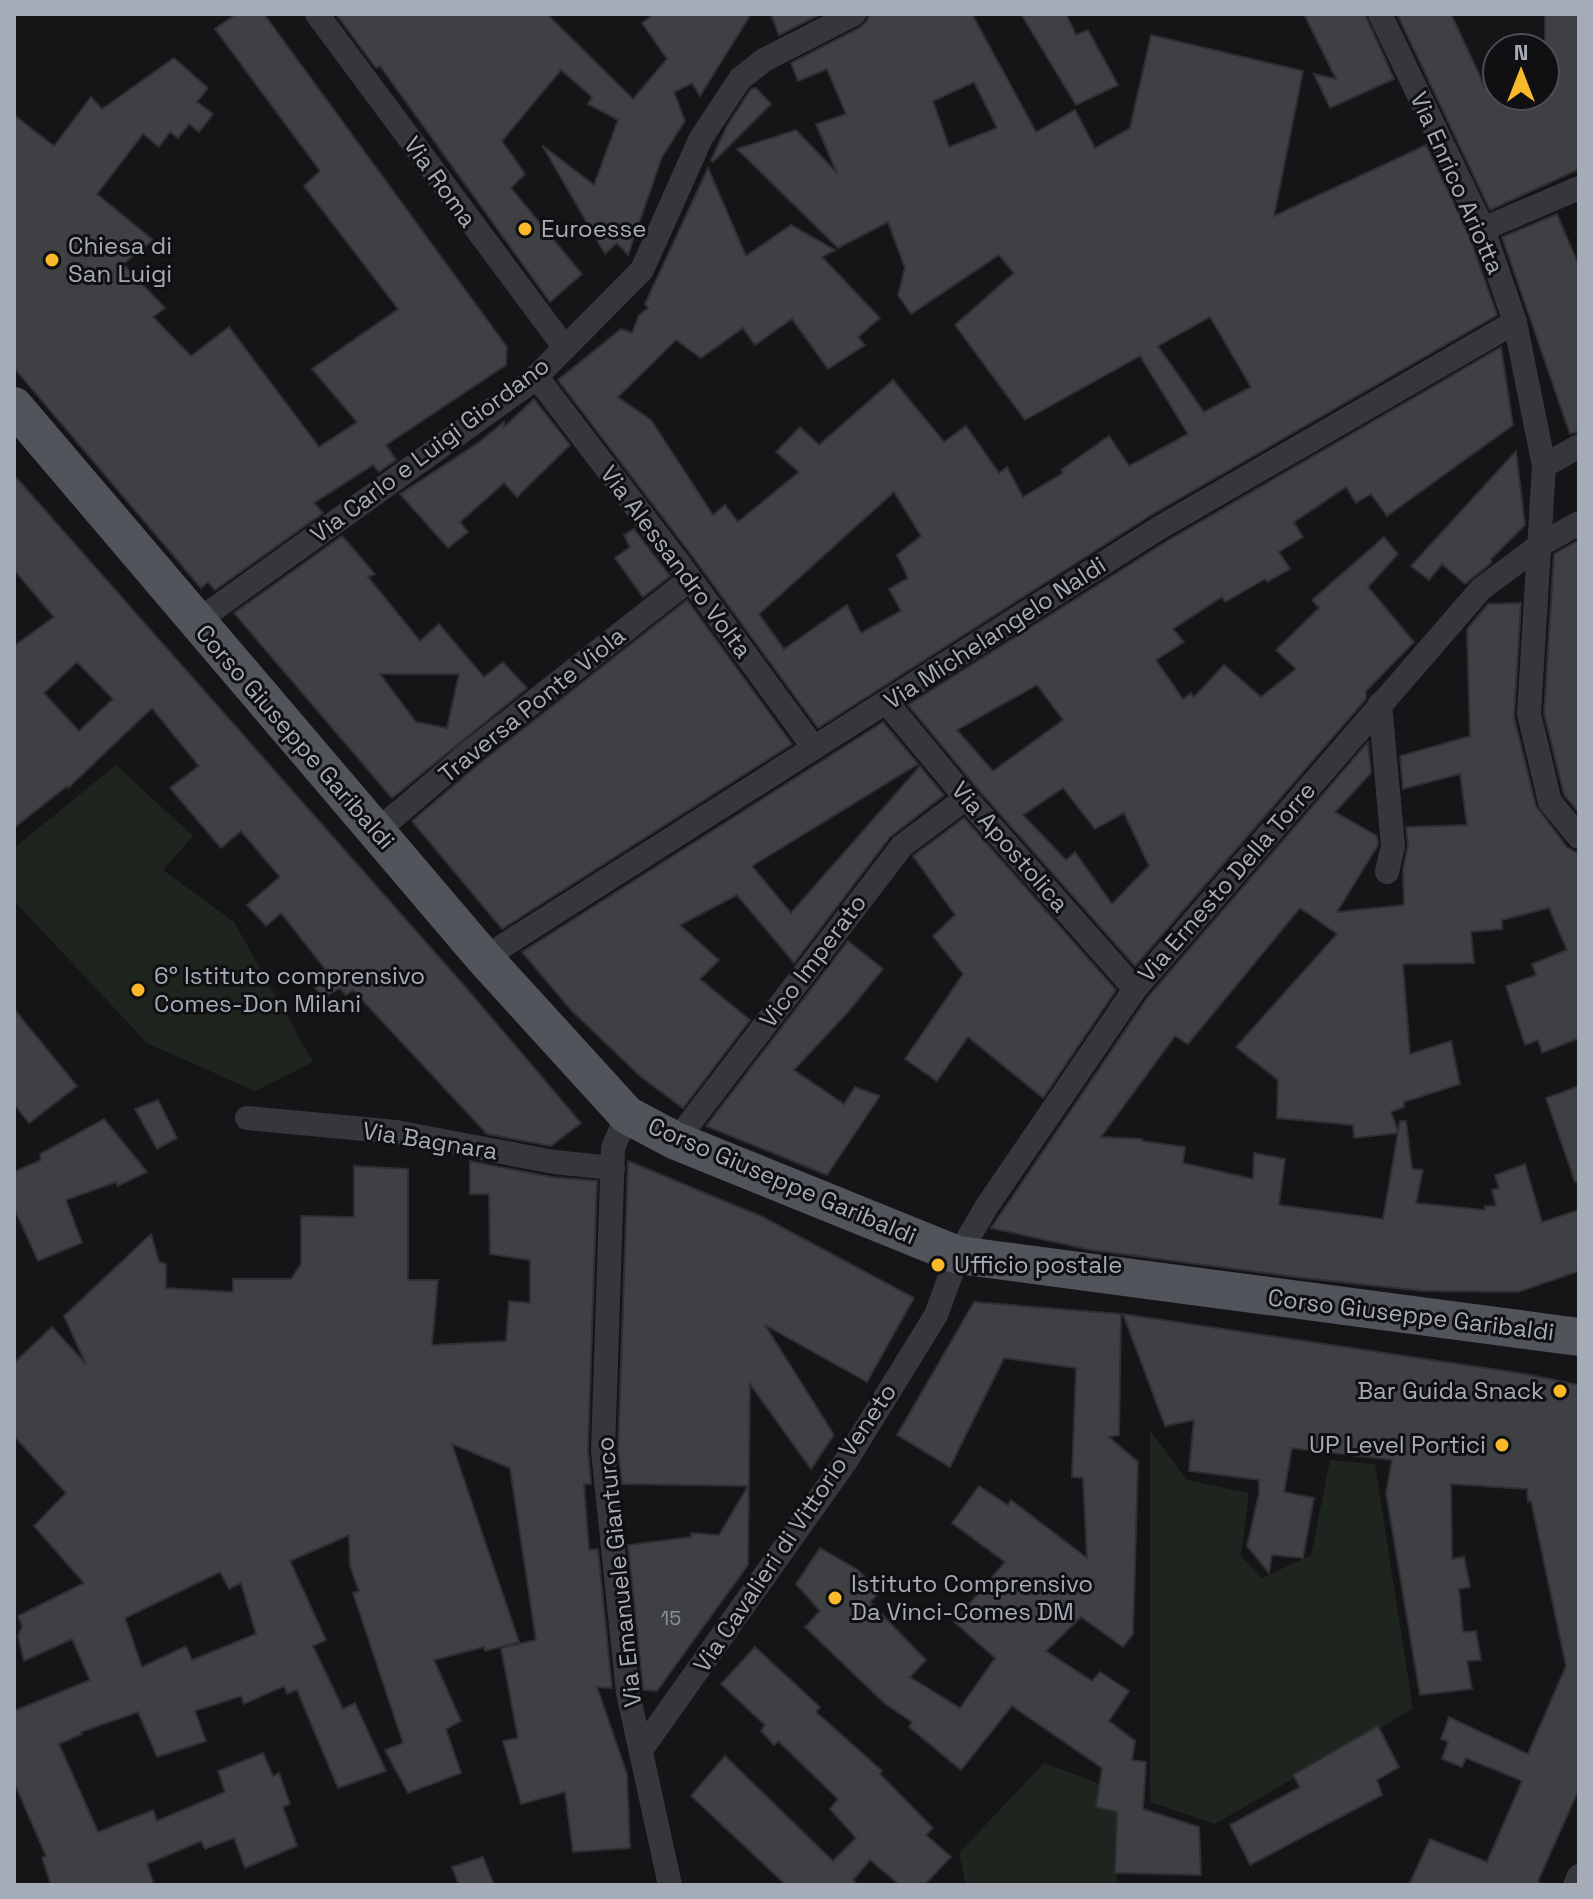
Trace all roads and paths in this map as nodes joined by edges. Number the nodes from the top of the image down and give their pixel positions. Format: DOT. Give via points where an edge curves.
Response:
graph roads {
  1 [pos="317,14"];
  2 [pos="854,14"];
  3 [pos="1380,14"];
  4 [pos="1579,188"];
  5 [pos="1483,229"];
  6 [pos="1515,322"];
  7 [pos="565,348"];
  8 [pos="536,376"];
  9 [pos="14,406"];
  10 [pos="1579,446"];
  11 [pos="1544,466"];
  12 [pos="1579,523"];
  13 [pos="1540,545"];
  14 [pos="689,580"];
  15 [pos="196,622"];
  16 [pos="887,703"];
  17 [pos="1380,704"];
  18 [pos="814,748"];
  19 [pos="966,798"];
  20 [pos="376,832"];
  21 [pos="1579,837"];
  22 [pos="1387,872"];
  23 [pos="484,958"];
  24 [pos="1135,989"];
  25 [pos="627,1115"];
  26 [pos="247,1118"];
  27 [pos="676,1141"];
  28 [pos="613,1168"];
  29 [pos="958,1255"];
  30 [pos="1579,1337"];
  31 [pos="641,1750"];
  32 [pos="1579,1876"];
  33 [pos="670,1885"];
  34 [pos="1575,1885"];
  1 -- 7 [label="street, Via Roma"];
  2 -- 7 [label="street, Via Carlo e Luigi Giordano" via="764,60 740,79 701,138 642,270"];
  3 -- 5 [label="street, Via Enrico Ariotta"];
  4 -- 5 [label="street"];
  5 -- 6 [label="street, Via Enrico Ariotta"];
  6 -- 11 [label="street, Via Enrico Ariotta"];
  6 -- 16 [label="street, Via Michelangelo Naldi" via="1159,528"];
  7 -- 8 [label="street, Via Carlo e Luigi Giordano"];
  8 -- 14 [label="street, Via Alessandro Volta"];
  8 -- 15 [label="street, Via Carlo e Luigi Giordano"];
  9 -- 15 [label="main road, Corso Giuseppe Garibaldi"];
  10 -- 11 [label="street"];
  11 -- 13 [label="street, Via Enrico Ariotta"];
  12 -- 13 [label="street, Via Ernesto Della Torre"];
  13 -- 17 [label="street, Via Ernesto Della Torre" via="1481,589"];
  13 -- 21 [label="street, Via Enrico Ariotta" via="1529,714 1550,802"];
  14 -- 18 [label="street, Via Alessandro Volta"];
  14 -- 20 [label="street, Traversa Ponte Viola"];
  15 -- 20 [label="main road, Corso Giuseppe Garibaldi"];
  16 -- 18 [label="street, Via Michelangelo Naldi"];
  16 -- 19 [label="street, Via Apostolica"];
  17 -- 22 [label="street" via="1393,846"];
  17 -- 24 [label="street, Via Ernesto Della Torre"];
  18 -- 23 [label="street, Via Michelangelo Naldi"];
  19 -- 24 [label="street, Via Apostolica"];
  19 -- 27 [label="street, Vico Imperato" via="902,846"];
  20 -- 23 [label="main road, Corso Giuseppe Garibaldi"];
  23 -- 25 [label="main road, Corso Giuseppe Garibaldi"];
  24 -- 29 [label="street, Via Ernesto Della Torre"];
  25 -- 27 [label="main road, Corso Giuseppe Garibaldi"];
  25 -- 28 [label="street, Via Emanuele Gianturco" via="613,1148"];
  26 -- 28 [label="street, Via Bagnara" via="396,1132"];
  27 -- 29 [label="main road, Corso Giuseppe Garibaldi"];
  28 -- 31 [label="street, Via Emanuele Gianturco" via="603,1451 628,1693"];
  29 -- 30 [label="main road, Corso Giuseppe Garibaldi"];
  29 -- 31 [label="street, Via Cavalieri di Vittorio Veneto" via="936,1315 846,1461"];
  31 -- 33 [label="street, Via Emanuele Gianturco"];
  32 -- 34 [label="street"];
}
